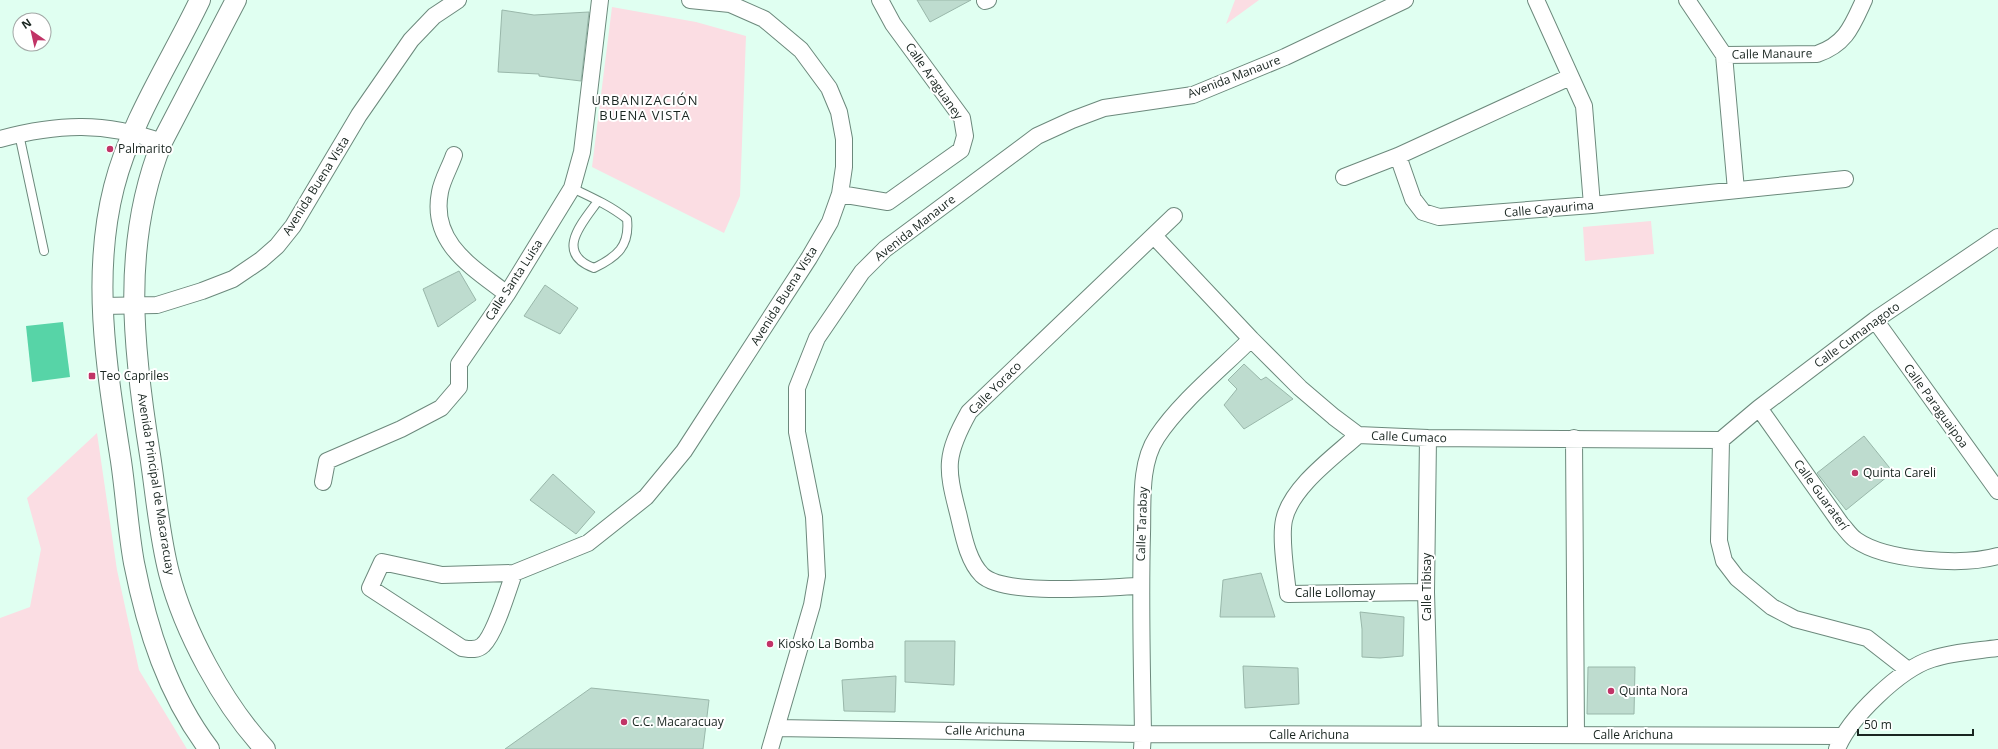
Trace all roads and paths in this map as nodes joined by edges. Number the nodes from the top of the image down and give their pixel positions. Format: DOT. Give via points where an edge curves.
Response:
graph roads {
  1 [pos="200,0"];
  2 [pos="236,0"];
  3 [pos="458,0"];
  4 [pos="600,0"];
  5 [pos="690,0"];
  6 [pos="880,0"];
  7 [pos="1405,0"];
  8 [pos="1536,0"];
  9 [pos="1687,0"];
  10 [pos="1864,0"];
  11 [pos="709,1"];
  12 [pos="1724,55"];
  13 [pos="1570,77"];
  14 [pos="135,132"];
  15 [pos="19,134"];
  16 [pos="0,139"];
  17 [pos="162,142"];
  18 [pos="454,155"];
  19 [pos="1398,156"];
  20 [pos="1344,177"];
  21 [pos="1844,180"];
  22 [pos="572,188"];
  23 [pos="1736,190"];
  24 [pos="840,194"];
  25 [pos="598,201"];
  26 [pos="1592,205"];
  27 [pos="1174,216"];
  28 [pos="1154,236"];
  29 [pos="1998,237"];
  30 [pos="44,251"];
  31 [pos="507,294"];
  32 [pos="102,306"];
  33 [pos="133,306"];
  34 [pos="1874,320"];
  35 [pos="1251,339"];
  36 [pos="1759,408"];
  37 [pos="1358,435"];
  38 [pos="1428,438"];
  39 [pos="1574,438"];
  40 [pos="1721,440"];
  41 [pos="323,482"];
  42 [pos="1998,491"];
  43 [pos="1998,556"];
  44 [pos="514,573"];
  45 [pos="1140,586"];
  46 [pos="1426,592"];
  47 [pos="1998,648"];
  48 [pos="1908,670"];
  49 [pos="776,728"];
  50 [pos="1430,735"];
  51 [pos="1576,735"];
  52 [pos="1143,741"];
  53 [pos="1839,742"];
  54 [pos="209,749"];
  55 [pos="264,749"];
  56 [pos="770,749"];
  1 -- 14 [label="street"];
  2 -- 17 [label="street, Avenida Principal de Macaracuay"];
  3 -- 33 [label="street, Avenida Buena Vista" via="434,16 411,40 359,115 293,226 277,246 233,279 157,304"];
  4 -- 22 [label="street, Calle Santa Luisa" via="582,152"];
  5 -- 11 [label="street, Avenida Buena Vista"];
  6 -- 24 [label="street, Calle Araguaney" via="893,24 962,118 965,136 961,150 888,202"];
  7 -- 49 [label="street, Avenida Manaure" via="1285,57 1193,95 1104,108 1037,136 885,249 862,272 817,338 797,388 797,432 814,517 817,576 812,605"];
  8 -- 13 [label="street"];
  9 -- 12 [label="street"];
  10 -- 12 [label="street, Calle Manaure" via="1842,41 1831,49 1817,54"];
  11 -- 24 [label="street, Avenida Buena Vista" via="730,4 764,19 782,32 801,50 829,88 839,112 844,139 844,167"];
  12 -- 23 [label="street"];
  13 -- 19 [label="street"];
  13 -- 26 [label="street" via="1584,106"];
  14 -- 15 [label="street" via="88,126"];
  14 -- 17 [label="street"];
  14 -- 32 [label="street" via="125,154 111,203 105,240"];
  15 -- 16 [label="street"];
  15 -- 30 [label="lane"];
  17 -- 33 [label="street, Avenida Principal de Macaracuay" via="146,190 140,218"];
  18 -- 31 [label="street" via="440,190 438,208 441,224 456,253"];
  19 -- 20 [label="street"];
  19 -- 26 [label="street, Calle Cayaurima" via="1413,198 1423,212 1439,217"];
  21 -- 23 [label="street, Calle Cayaurima"];
  22 -- 25 [label="lane"];
  22 -- 31 [label="street, Calle Santa Luisa"];
  23 -- 26 [label="street, Calle Cayaurima"];
  24 -- 44 [label="street, Avenida Buena Vista" via="830,222 752,347 684,451 646,497 588,543"];
  25 -- 25 [label="lane" via="618,211 627,219 629,234 621,249 594,268 582,263 574,254 573,241 578,229"];
  27 -- 28 [label="street, Calle Yoraco"];
  28 -- 35 [label="street, Calle Cumaco"];
  28 -- 45 [label="street, Calle Yoraco" via="969,412 951,450 949,465 949,479 965,540 982,575 993,581 1029,588"];
  29 -- 34 [label="street, Calle Cumanagoto"];
  31 -- 41 [label="street, Calle Santa Luisa" via="459,364 459,387 442,408 327,461"];
  32 -- 33 [label="street, Avenida Buena Vista"];
  32 -- 54 [label="street" via="113,413 140,588 162,663 182,707"];
  33 -- 55 [label="street, Avenida Principal de Macaracuay" via="140,386 169,574 184,615 211,674 240,720"];
  34 -- 36 [label="street, Calle Cumanagoto"];
  34 -- 42 [label="street, Calle Paraguaipoa"];
  35 -- 37 [label="street, Calle Cumaco" via="1300,388"];
  35 -- 45 [label="street, Calle Tarabay" via="1177,412 1156,438 1147,460 1143,484"];
  36 -- 40 [label="street, Calle Cumanagoto"];
  36 -- 43 [label="street, Calle Guaraterí" via="1841,524 1855,539 1872,548 1893,554 1940,561 1966,562"];
  37 -- 38 [label="street, Calle Cumaco"];
  37 -- 46 [label="street, Calle Lollomay" via="1312,478 1288,507 1283,536 1288,594"];
  38 -- 39 [label="street, Calle Cumaco"];
  38 -- 46 [label="street, Calle Tibisay"];
  39 -- 40 [label="street, Calle Cumaco"];
  39 -- 51 [label="street"];
  40 -- 48 [label="street" via="1719,541 1724,561 1737,578 1772,607 1795,619 1868,638"];
  44 -- 44 [label="street, Avenida Buena Vista" via="442,575 382,562 370,588 462,648 472,650 482,646 489,636"];
  45 -- 52 [label="street, Calle Tarabay"];
  46 -- 50 [label="street, Calle Tibisay"];
  47 -- 48 [label="street" via="1931,659"];
  48 -- 53 [label="street" via="1880,695"];
  49 -- 52 [label="street, Calle Arichuna"];
  49 -- 56 [label="street, Avenida Manaure"];
  50 -- 51 [label="street, Calle Arichuna"];
  50 -- 52 [label="street, Calle Arichuna"];
  51 -- 53 [label="street, Calle Arichuna"];
}
